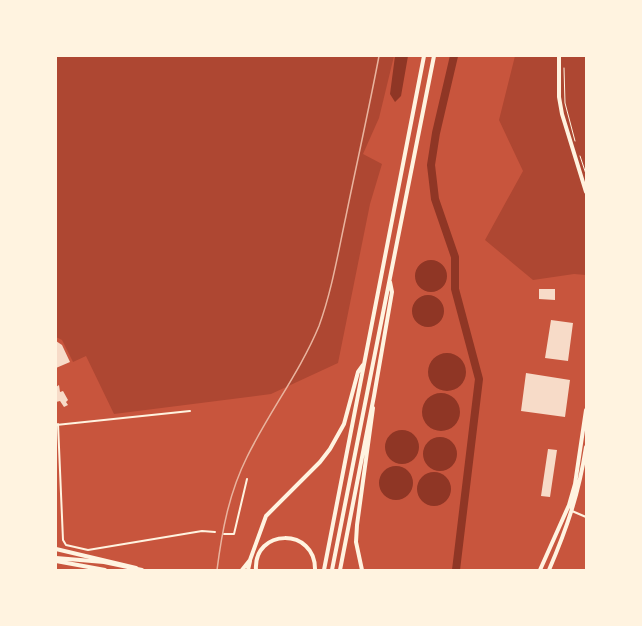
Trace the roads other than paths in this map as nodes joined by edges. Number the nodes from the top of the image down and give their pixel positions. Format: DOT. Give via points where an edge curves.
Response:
graph roads {
  1 [pos="424,56"];
  2 [pos="434,56"];
  3 [pos="559,56"];
  4 [pos="586,192"];
  5 [pos="390,278"];
  6 [pos="364,364"];
  7 [pos="374,396"];
  8 [pos="586,410"];
  9 [pos="190,411"];
  10 [pos="56,424"];
  11 [pos="586,447"];
  12 [pos="247,479"];
  13 [pos="569,505"];
  14 [pos="572,511"];
  15 [pos="586,517"];
  16 [pos="216,532"];
  17 [pos="224,534"];
  18 [pos="554,539"];
  19 [pos="561,542"];
  20 [pos="551,544"];
  21 [pos="559,547"];
  22 [pos="56,549"];
  23 [pos="56,559"];
  24 [pos="250,560"];
  25 [pos="105,570"];
  26 [pos="142,570"];
  27 [pos="242,570"];
  28 [pos="248,570"];
  29 [pos="256,570"];
  30 [pos="315,570"];
  31 [pos="324,570"];
  32 [pos="332,570"];
  33 [pos="340,570"];
  34 [pos="362,570"];
  35 [pos="540,570"];
  36 [pos="549,570"];
  1 -- 6 [label="main road"];
  2 -- 5 [label="main road"];
  3 -- 4 [label="main road" via="562,114"];
  5 -- 7 [label="main road" via="392,292"];
  5 -- 32 [label="main road"];
  6 -- 24 [label="main road" via="358,372 344,424 330,449 266,516"];
  6 -- 31 [label="main road"];
  7 -- 33 [label="main road"];
  7 -- 34 [label="main road" via="357,525"];
  8 -- 13 [label="main road"];
  9 -- 10 [label="street"];
  10 -- 16 [label="street" via="66,545 88,550"];
  11 -- 14 [label="main road"];
  12 -- 17 [label="street" via="234,534"];
  13 -- 14 [label="street"];
  13 -- 18 [label="main road"];
  14 -- 15 [label="street"];
  14 -- 19 [label="main road"];
  18 -- 19 [label="main road"];
  18 -- 20 [label="main road"];
  19 -- 21 [label="main road"];
  20 -- 21 [label="main road"];
  20 -- 35 [label="main road"];
  21 -- 36 [label="main road"];
  22 -- 26 [label="main road"];
  23 -- 25 [label="main road"];
  23 -- 26 [label="main road" via="104,562"];
  24 -- 27 [label="main road"];
  24 -- 28 [label="main road"];
  29 -- 30 [label="main road" via="260,550 283,538 303,543 313,558"];
}
